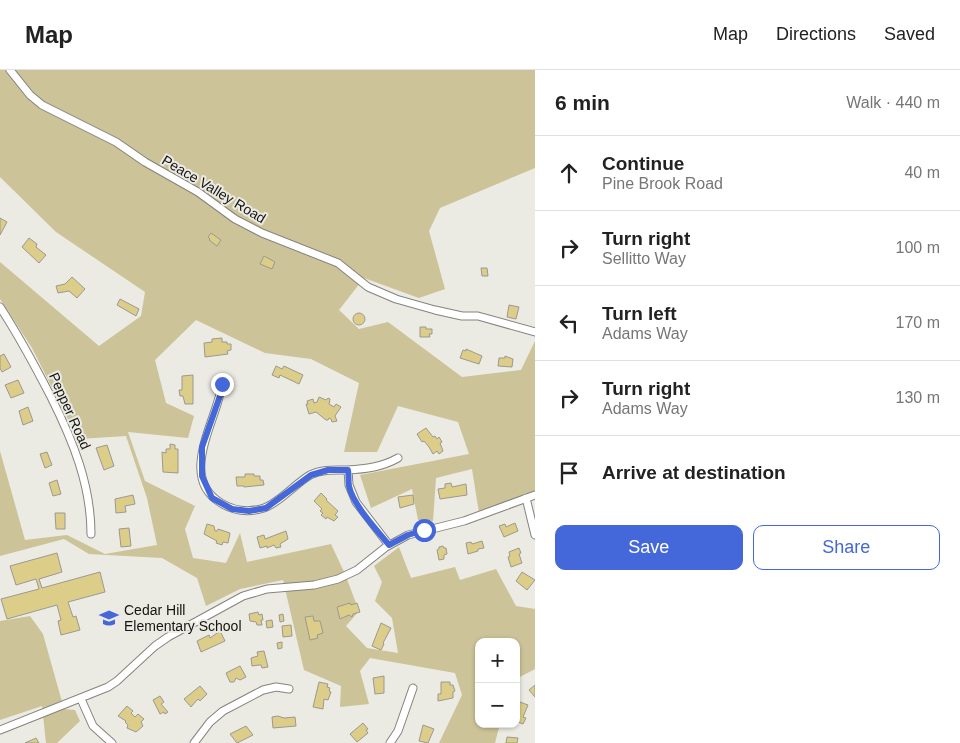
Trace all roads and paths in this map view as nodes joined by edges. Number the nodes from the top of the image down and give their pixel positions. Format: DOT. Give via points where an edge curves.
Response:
graph roads {
  1 [pos="10,70"];
  2 [pos="0,307"];
  3 [pos="535,332"];
  4 [pos="222,384"];
  5 [pos="398,458"];
  6 [pos="348,470"];
  7 [pos="535,495"];
  8 [pos="526,498"];
  9 [pos="91,534"];
  10 [pos="535,535"];
  11 [pos="389,545"];
  12 [pos="413,688"];
  13 [pos="290,689"];
  14 [pos="81,699"];
  15 [pos="0,730"];
  16 [pos="112,743"];
  17 [pos="194,743"];
  18 [pos="390,743"];
  1 -- 3 [label="street, Peace Valley Road" via="42,105 116,142 198,192 235,219 262,233 338,262 375,291 435,310 478,316"];
  2 -- 9 [label="street, Pepper Road" via="28,352 70,435 88,493"];
  4 -- 6 [label="street" via="202,447 202,476 212,498 232,509 257,510 266,508 311,475 328,470"];
  5 -- 6 [label="street" via="387,464"];
  6 -- 11 [label="street" via="354,498"];
  7 -- 8 [label="street"];
  8 -- 10 [label="street"];
  8 -- 11 [label="street" via="464,521 408,535"];
  11 -- 14 [label="street" via="357,570 338,579 314,585 267,589 243,596 168,637 117,681"];
  12 -- 18 [label="street" via="398,731"];
  13 -- 17 [label="street" via="276,687 264,690 223,712 210,722"];
  14 -- 15 [label="street"];
  14 -- 16 [label="street" via="93,726"];
}
